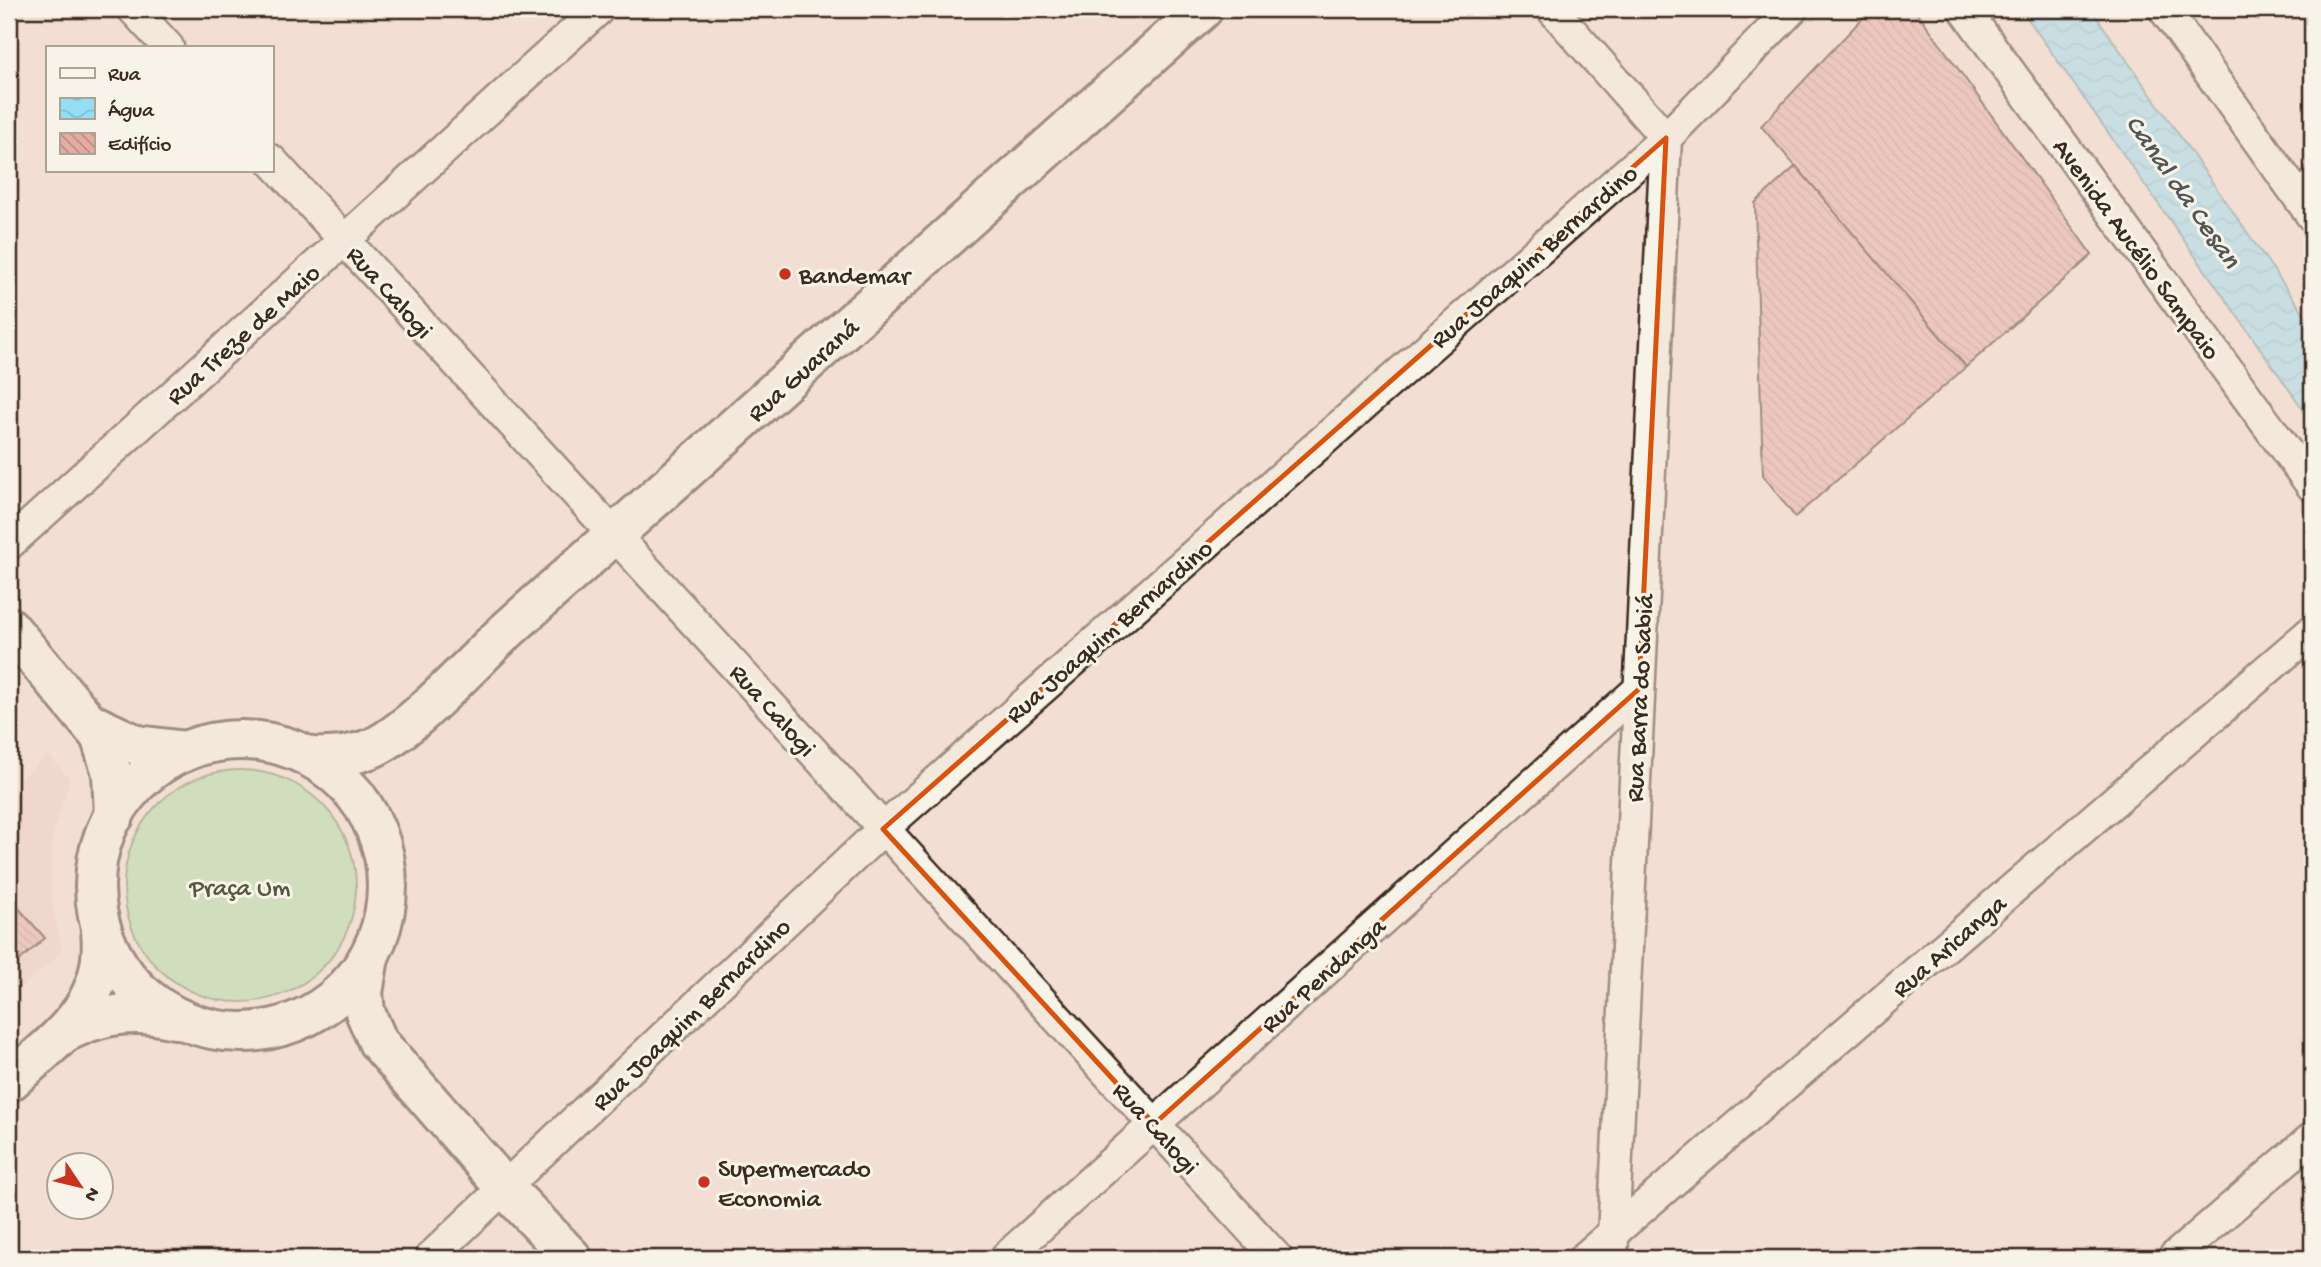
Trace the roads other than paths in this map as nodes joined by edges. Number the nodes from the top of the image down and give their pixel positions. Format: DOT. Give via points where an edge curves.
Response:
graph roads {
  1 [pos="133,9"];
  2 [pos="600,9"];
  3 [pos="1203,9"];
  4 [pos="1552,9"];
  5 [pos="1793,9"];
  6 [pos="1964,9"];
  7 [pos="2164,9"];
  8 [pos="167,46"];
  9 [pos="1666,138"];
  10 [pos="273,162"];
  11 [pos="2303,184"];
  12 [pos="2312,216"];
  13 [pos="344,239"];
  14 [pos="2312,486"];
  15 [pos="615,536"];
  16 [pos="9,544"];
  17 [pos="9,627"];
  18 [pos="2312,631"];
  19 [pos="1639,689"];
  20 [pos="92,724"];
  21 [pos="401,729"];
  22 [pos="186,751"];
  23 [pos="312,757"];
  24 [pos="369,814"];
  25 [pos="114,816"];
  26 [pos="883,829"];
  27 [pos="101,927"];
  28 [pos="369,956"];
  29 [pos="185,1021"];
  30 [pos="297,1021"];
  31 [pos="60,1036"];
  32 [pos="393,1059"];
  33 [pos="9,1082"];
  34 [pos="1154,1124"];
  35 [pos="2312,1138"];
  36 [pos="506,1189"];
  37 [pos="1614,1245"];
  38 [pos="430,1258"];
  39 [pos="572,1258"];
  40 [pos="1005,1258"];
  41 [pos="1277,1258"];
  42 [pos="1584,1258"];
  43 [pos="2174,1258"];
  1 -- 8 [label="street"];
  2 -- 13 [label="street, Rua Treze de Maio"];
  3 -- 15 [label="street, Rua Guaraná"];
  4 -- 9 [label="street"];
  5 -- 9 [label="street, Rua Joaquim Bernardino"];
  6 -- 14 [label="street, Avenida Aucélio Sampaio"];
  7 -- 11 [label="street"];
  9 -- 19 [label="street, Rua Barra do Sabiá"];
  9 -- 26 [label="street, Rua Joaquim Bernardino"];
  10 -- 13 [label="street, Rua Calogi"];
  11 -- 12 [label="street"];
  13 -- 15 [label="street, Rua Calogi"];
  13 -- 16 [label="street, Rua Treze de Maio"];
  15 -- 21 [label="street, Rua Guaraná"];
  15 -- 26 [label="street, Rua Calogi"];
  17 -- 20 [label="street"];
  18 -- 37 [label="street, Rua Aricanga"];
  19 -- 34 [label="street, Rua Pendanga"];
  19 -- 37 [label="street, Rua Barra do Sabiá"];
  20 -- 22 [label="street" via="137,745"];
  20 -- 25 [label="street" via="110,764"];
  21 -- 23 [label="street, Rua Guaraná" via="373,748 335,758"];
  21 -- 24 [label="street, Rua Guaraná" via="378,769"];
  22 -- 23 [label="street" via="217,742 249,740 282,745"];
  22 -- 25 [label="street" via="144,777"];
  23 -- 24 [label="street" via="350,788"];
  24 -- 28 [label="street" via="382,845 387,894 382,926"];
  25 -- 27 [label="street" via="97,862"];
  26 -- 34 [label="street, Rua Calogi"];
  26 -- 36 [label="street, Rua Joaquim Bernardino"];
  27 -- 29 [label="street" via="132,984"];
  27 -- 31 [label="street" via="102,958 94,989 80,1015"];
  28 -- 30 [label="street" via="338,995"];
  28 -- 32 [label="street" via="364,974 365,1012 378,1042"];
  29 -- 30 [label="street" via="233,1032"];
  29 -- 31 [label="street" via="138,1013 113,1015"];
  30 -- 32 [label="street" via="352,1030"];
  31 -- 33 [label="street"];
  32 -- 36 [label="street"];
  34 -- 40 [label="street, Rua Pendanga"];
  34 -- 41 [label="street, Rua Calogi"];
  35 -- 43 [label="street"];
  36 -- 38 [label="street, Rua Joaquim Bernardino"];
  36 -- 39 [label="street"];
  37 -- 42 [label="street, Rua Aricanga"];
}
